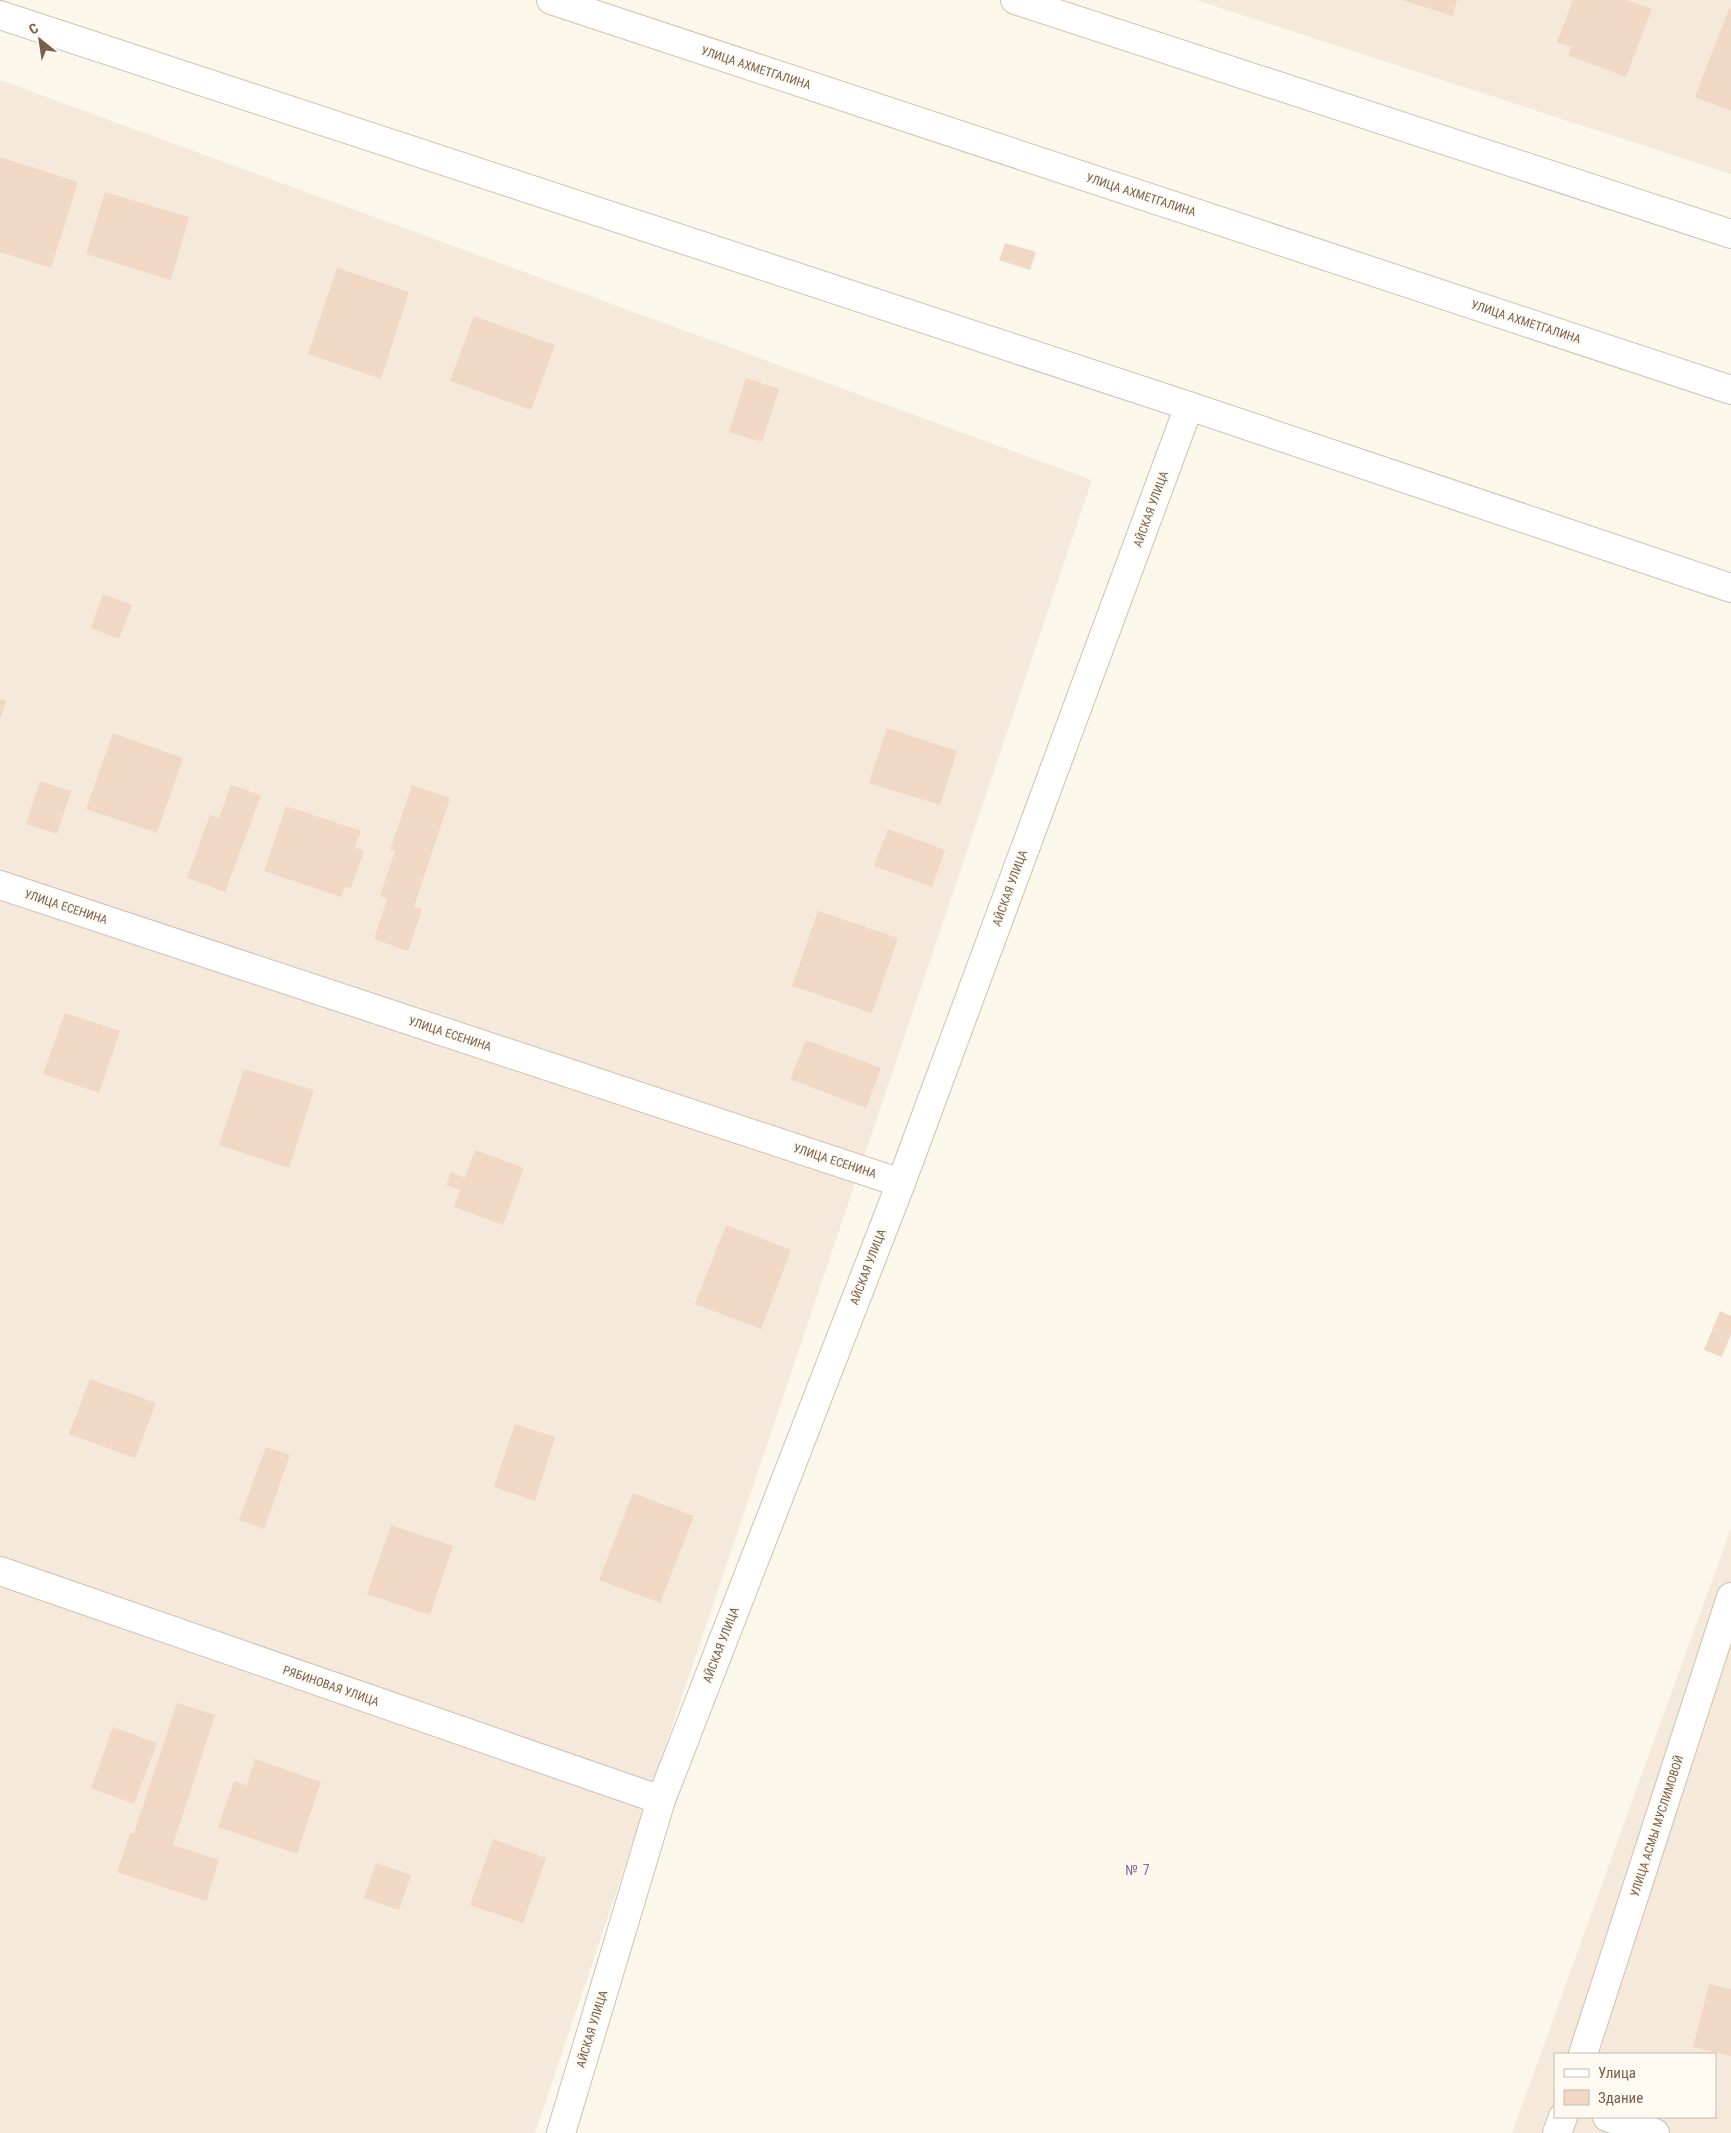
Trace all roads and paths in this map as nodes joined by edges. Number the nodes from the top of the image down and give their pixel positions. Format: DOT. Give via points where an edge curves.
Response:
graph roads {
  1 [pos="551,0"];
  2 [pos="1015,0"];
  3 [pos="0,15"];
  4 [pos="1731,234"];
  5 [pos="1731,390"];
  6 [pos="1189,406"];
  7 [pos="1731,588"];
  8 [pos="0,885"];
  9 [pos="901,1183"];
  10 [pos="0,1571"];
  11 [pos="1731,1598"];
  12 [pos="661,1800"];
  13 [pos="1583,2053"];
  14 [pos="1563,2118"];
  15 [pos="1610,2118"];
  16 [pos="561,2133"];
  17 [pos="1557,2133"];
  18 [pos="1655,2133"];
  1 -- 5 [label="street, УЛИЦА АХМЕТГАЛИНА"];
  2 -- 4 [label="street"];
  3 -- 6 [label="street"];
  6 -- 7 [label="street"];
  6 -- 9 [label="street, АЙСКАЯ УЛИЦА"];
  8 -- 9 [label="street, УЛИЦА ЕСЕНИНА"];
  9 -- 12 [label="street, АЙСКАЯ УЛИЦА"];
  10 -- 12 [label="street, РЯБИНОВАЯ УЛИЦА"];
  11 -- 13 [label="street, УЛИЦА АСМЫ МУСЛИМОВОЙ"];
  12 -- 16 [label="street, АЙСКАЯ УЛИЦА"];
  14 -- 17 [label="street"];
  15 -- 18 [label="street"];
}
